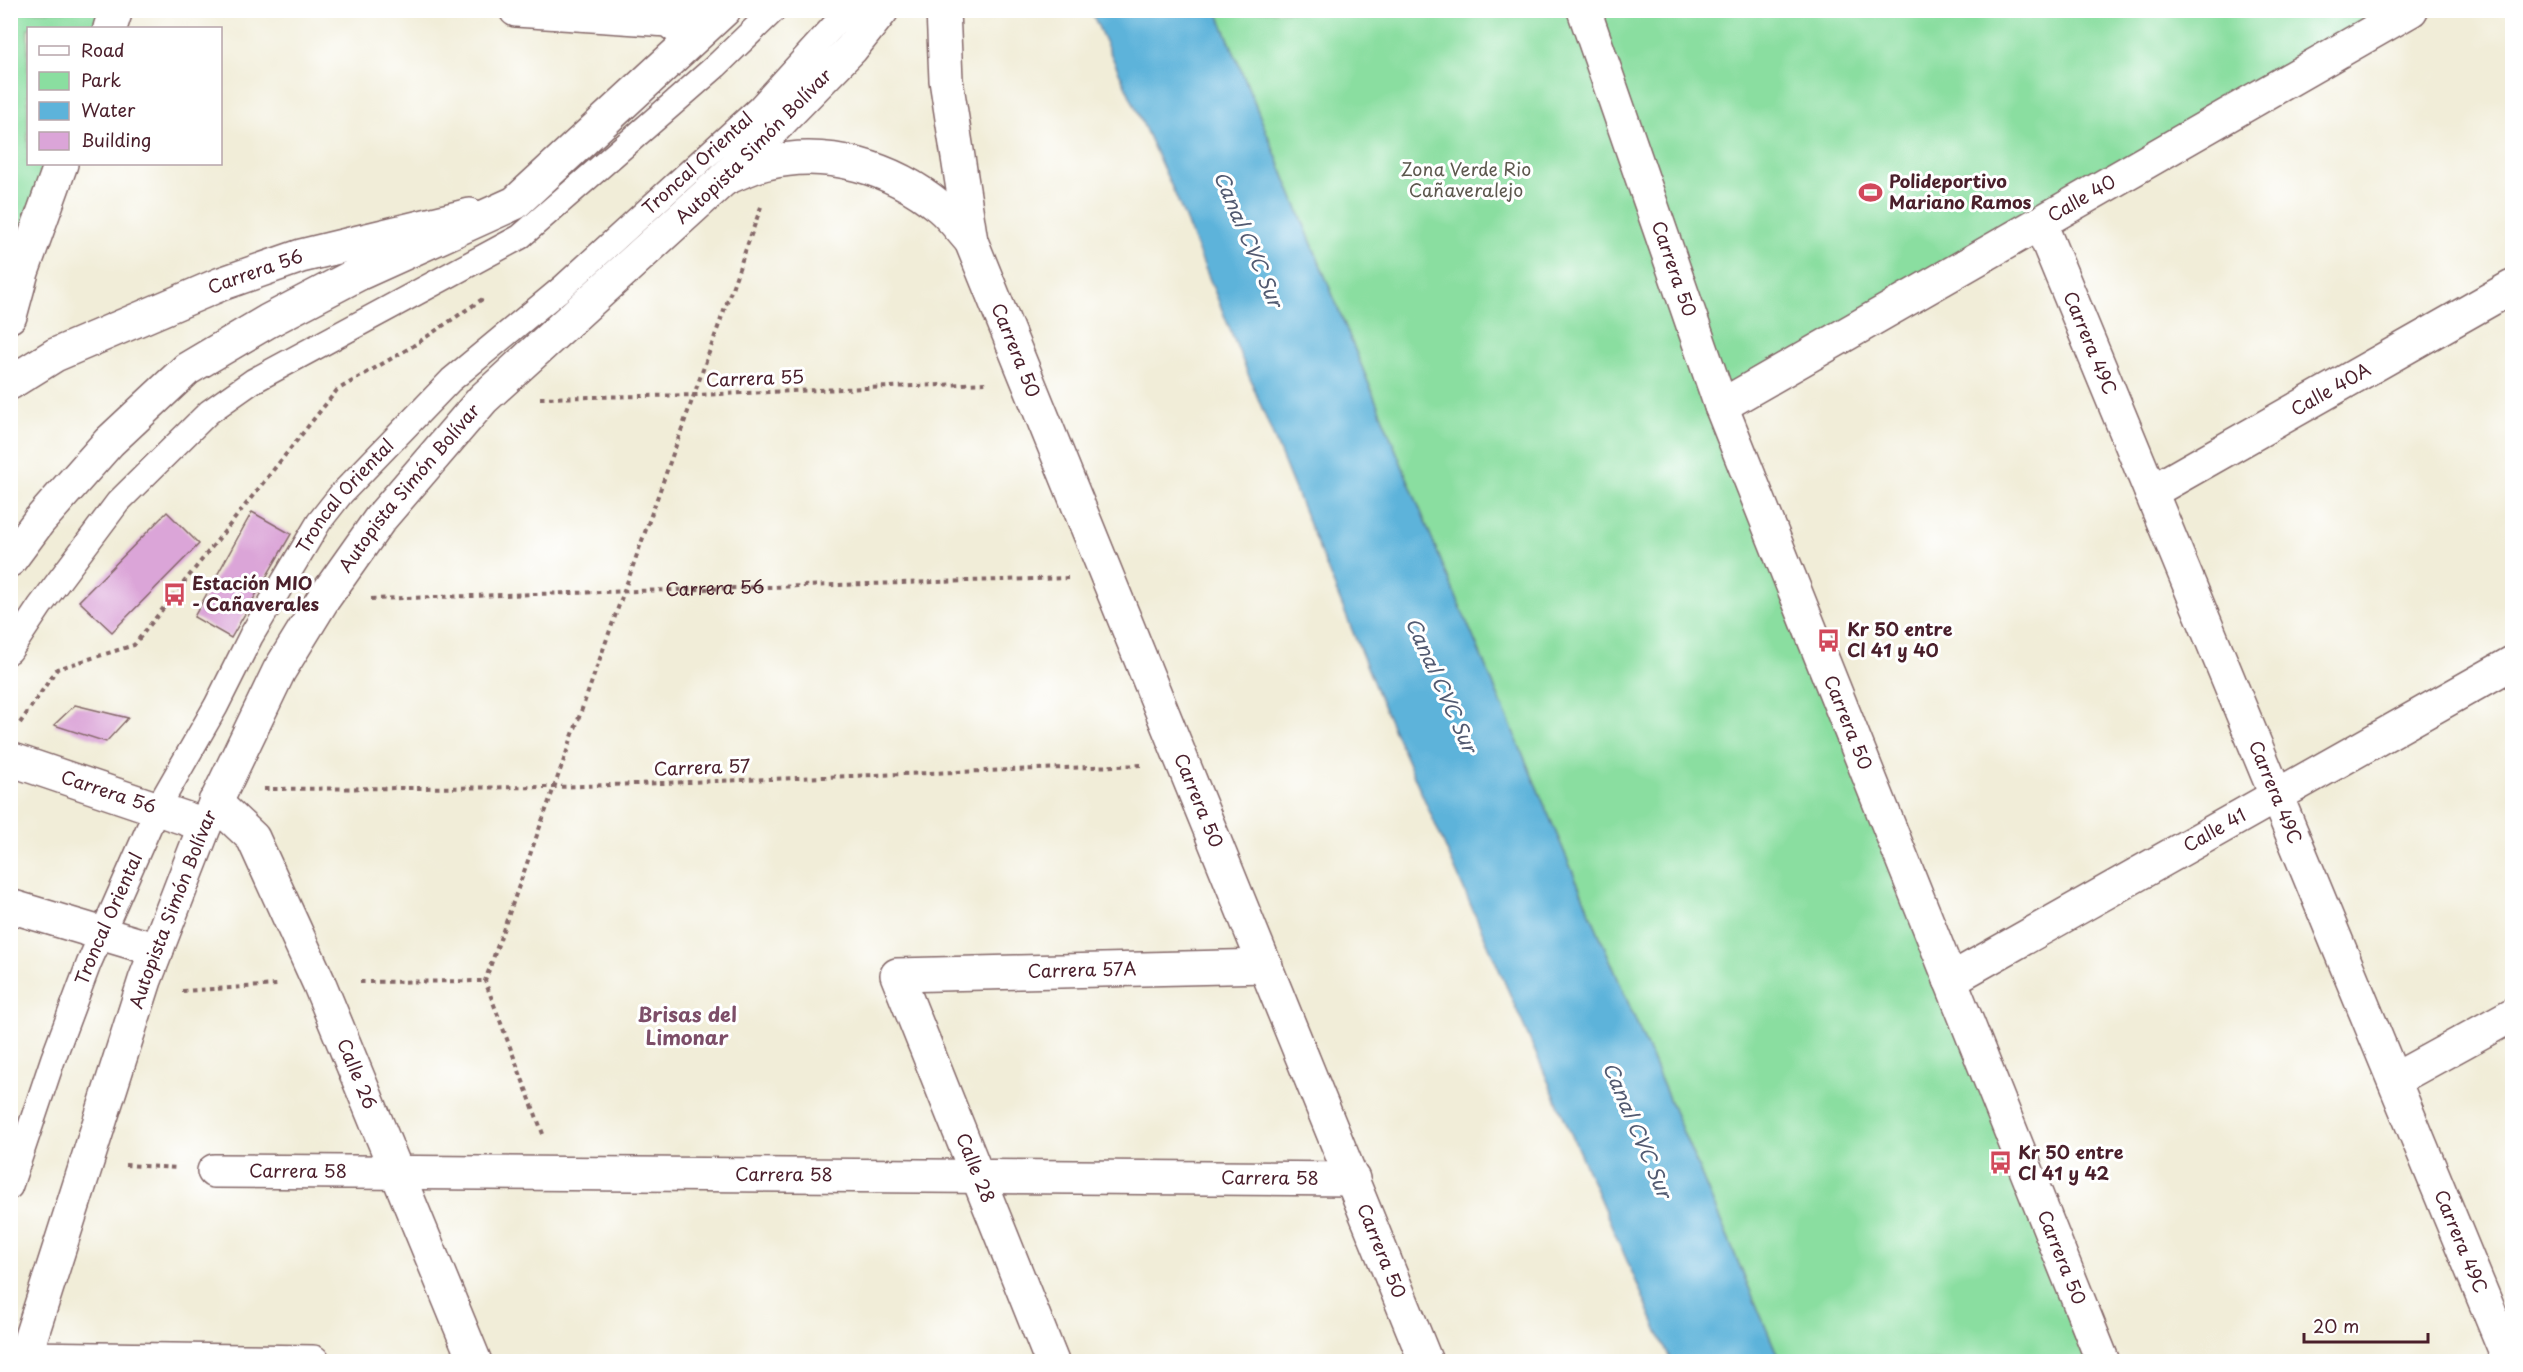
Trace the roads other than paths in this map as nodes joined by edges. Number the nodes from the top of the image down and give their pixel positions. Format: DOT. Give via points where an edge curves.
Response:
graph roads {
  1 [pos="116,10"];
  2 [pos="516,10"];
  3 [pos="724,10"];
  4 [pos="774,10"];
  5 [pos="848,10"];
  6 [pos="882,10"];
  7 [pos="944,10"];
  8 [pos="1584,10"];
  9 [pos="2411,10"];
  10 [pos="110,27"];
  11 [pos="692,38"];
  12 [pos="61,165"];
  13 [pos="724,179"];
  14 [pos="515,203"];
  15 [pos="2040,223"];
  16 [pos="971,241"];
  17 [pos="16,280"];
  18 [pos="2512,287"];
  19 [pos="10,315"];
  20 [pos="10,383"];
  21 [pos="1721,406"];
  22 [pos="2151,492"];
  23 [pos="10,560"];
  24 [pos="10,651"];
  25 [pos="2512,663"];
  26 [pos="10,759"];
  27 [pos="2276,796"];
  28 [pos="214,805"];
  29 [pos="157,809"];
  30 [pos="10,906"];
  31 [pos="100,933"];
  32 [pos="157,950"];
  33 [pos="1266,966"];
  34 [pos="897,975"];
  35 [pos="1950,980"];
  36 [pos="2512,1015"];
  37 [pos="2394,1080"];
  38 [pos="214,1171"];
  39 [pos="397,1172"];
  40 [pos="978,1178"];
  41 [pos="1353,1179"];
  42 [pos="10,1187"];
  43 [pos="23,1360"];
  44 [pos="313,1362"];
  45 [pos="475,1362"];
  46 [pos="1052,1362"];
  47 [pos="1426,1362"];
  48 [pos="2103,1362"];
  49 [pos="2510,1362"];
  1 -- 10 [label="main road"];
  2 -- 11 [label="main road" via="668,20"];
  3 -- 11 [label="main road"];
  4 -- 24 [label="lane" via="716,66 520,237 253,381 209,412 118,502"];
  5 -- 29 [label="lane, Troncal Oriental" via="759,108 562,288 451,380 341,494 294,562"];
  6 -- 13 [label="main road, Autopista Simón Bolívar" via="851,50"];
  7 -- 16 [label="main road, Carrera 50" via="946,80"];
  8 -- 21 [label="main road, Carrera 50"];
  9 -- 15 [label="main road, Calle 40"];
  11 -- 14 [label="main road"];
  12 -- 17 [label="main road"];
  13 -- 16 [label="main road, Carrera 50" via="768,163 813,158 860,164 903,181 941,207"];
  13 -- 28 [label="main road, Autopista Simón Bolívar" via="483,399 380,519 279,671"];
  14 -- 20 [label="main road, Carrera 56" via="301,256 221,284 55,355"];
  14 -- 23 [label="main road" via="358,274 187,369 109,442"];
  15 -- 21 [label="main road, Calle 40"];
  15 -- 22 [label="main road, Carrera 49C"];
  16 -- 33 [label="main road, Carrera 50"];
  17 -- 19 [label="main road"];
  18 -- 22 [label="main road, Calle 40A"];
  21 -- 35 [label="main road, Carrera 50"];
  22 -- 27 [label="main road, Carrera 49C"];
  25 -- 27 [label="main road, Calle 41"];
  26 -- 29 [label="main road, Carrera 56"];
  27 -- 35 [label="main road, Calle 41"];
  27 -- 37 [label="main road, Carrera 49C"];
  28 -- 29 [label="main road, Carrera 56"];
  28 -- 32 [label="main road, Autopista Simón Bolívar"];
  28 -- 39 [label="main road, Calle 26" via="253,838"];
  29 -- 31 [label="lane, Troncal Oriental"];
  30 -- 31 [label="main road"];
  31 -- 32 [label="main road"];
  31 -- 42 [label="lane, Troncal Oriental"];
  32 -- 43 [label="main road, Autopista Simón Bolívar"];
  33 -- 34 [label="main road, Carrera 57A"];
  33 -- 41 [label="main road, Carrera 50"];
  34 -- 40 [label="main road, Calle 28"];
  35 -- 48 [label="main road, Carrera 50"];
  36 -- 37 [label="main road"];
  37 -- 49 [label="main road, Carrera 49C"];
  38 -- 39 [label="main road, Carrera 58"];
  39 -- 40 [label="main road, Carrera 58"];
  39 -- 45 [label="main road, Calle 26"];
  40 -- 41 [label="main road, Carrera 58"];
  40 -- 46 [label="main road, Calle 28"];
  41 -- 47 [label="main road, Carrera 50"];
  43 -- 44 [label="main road"];
}
